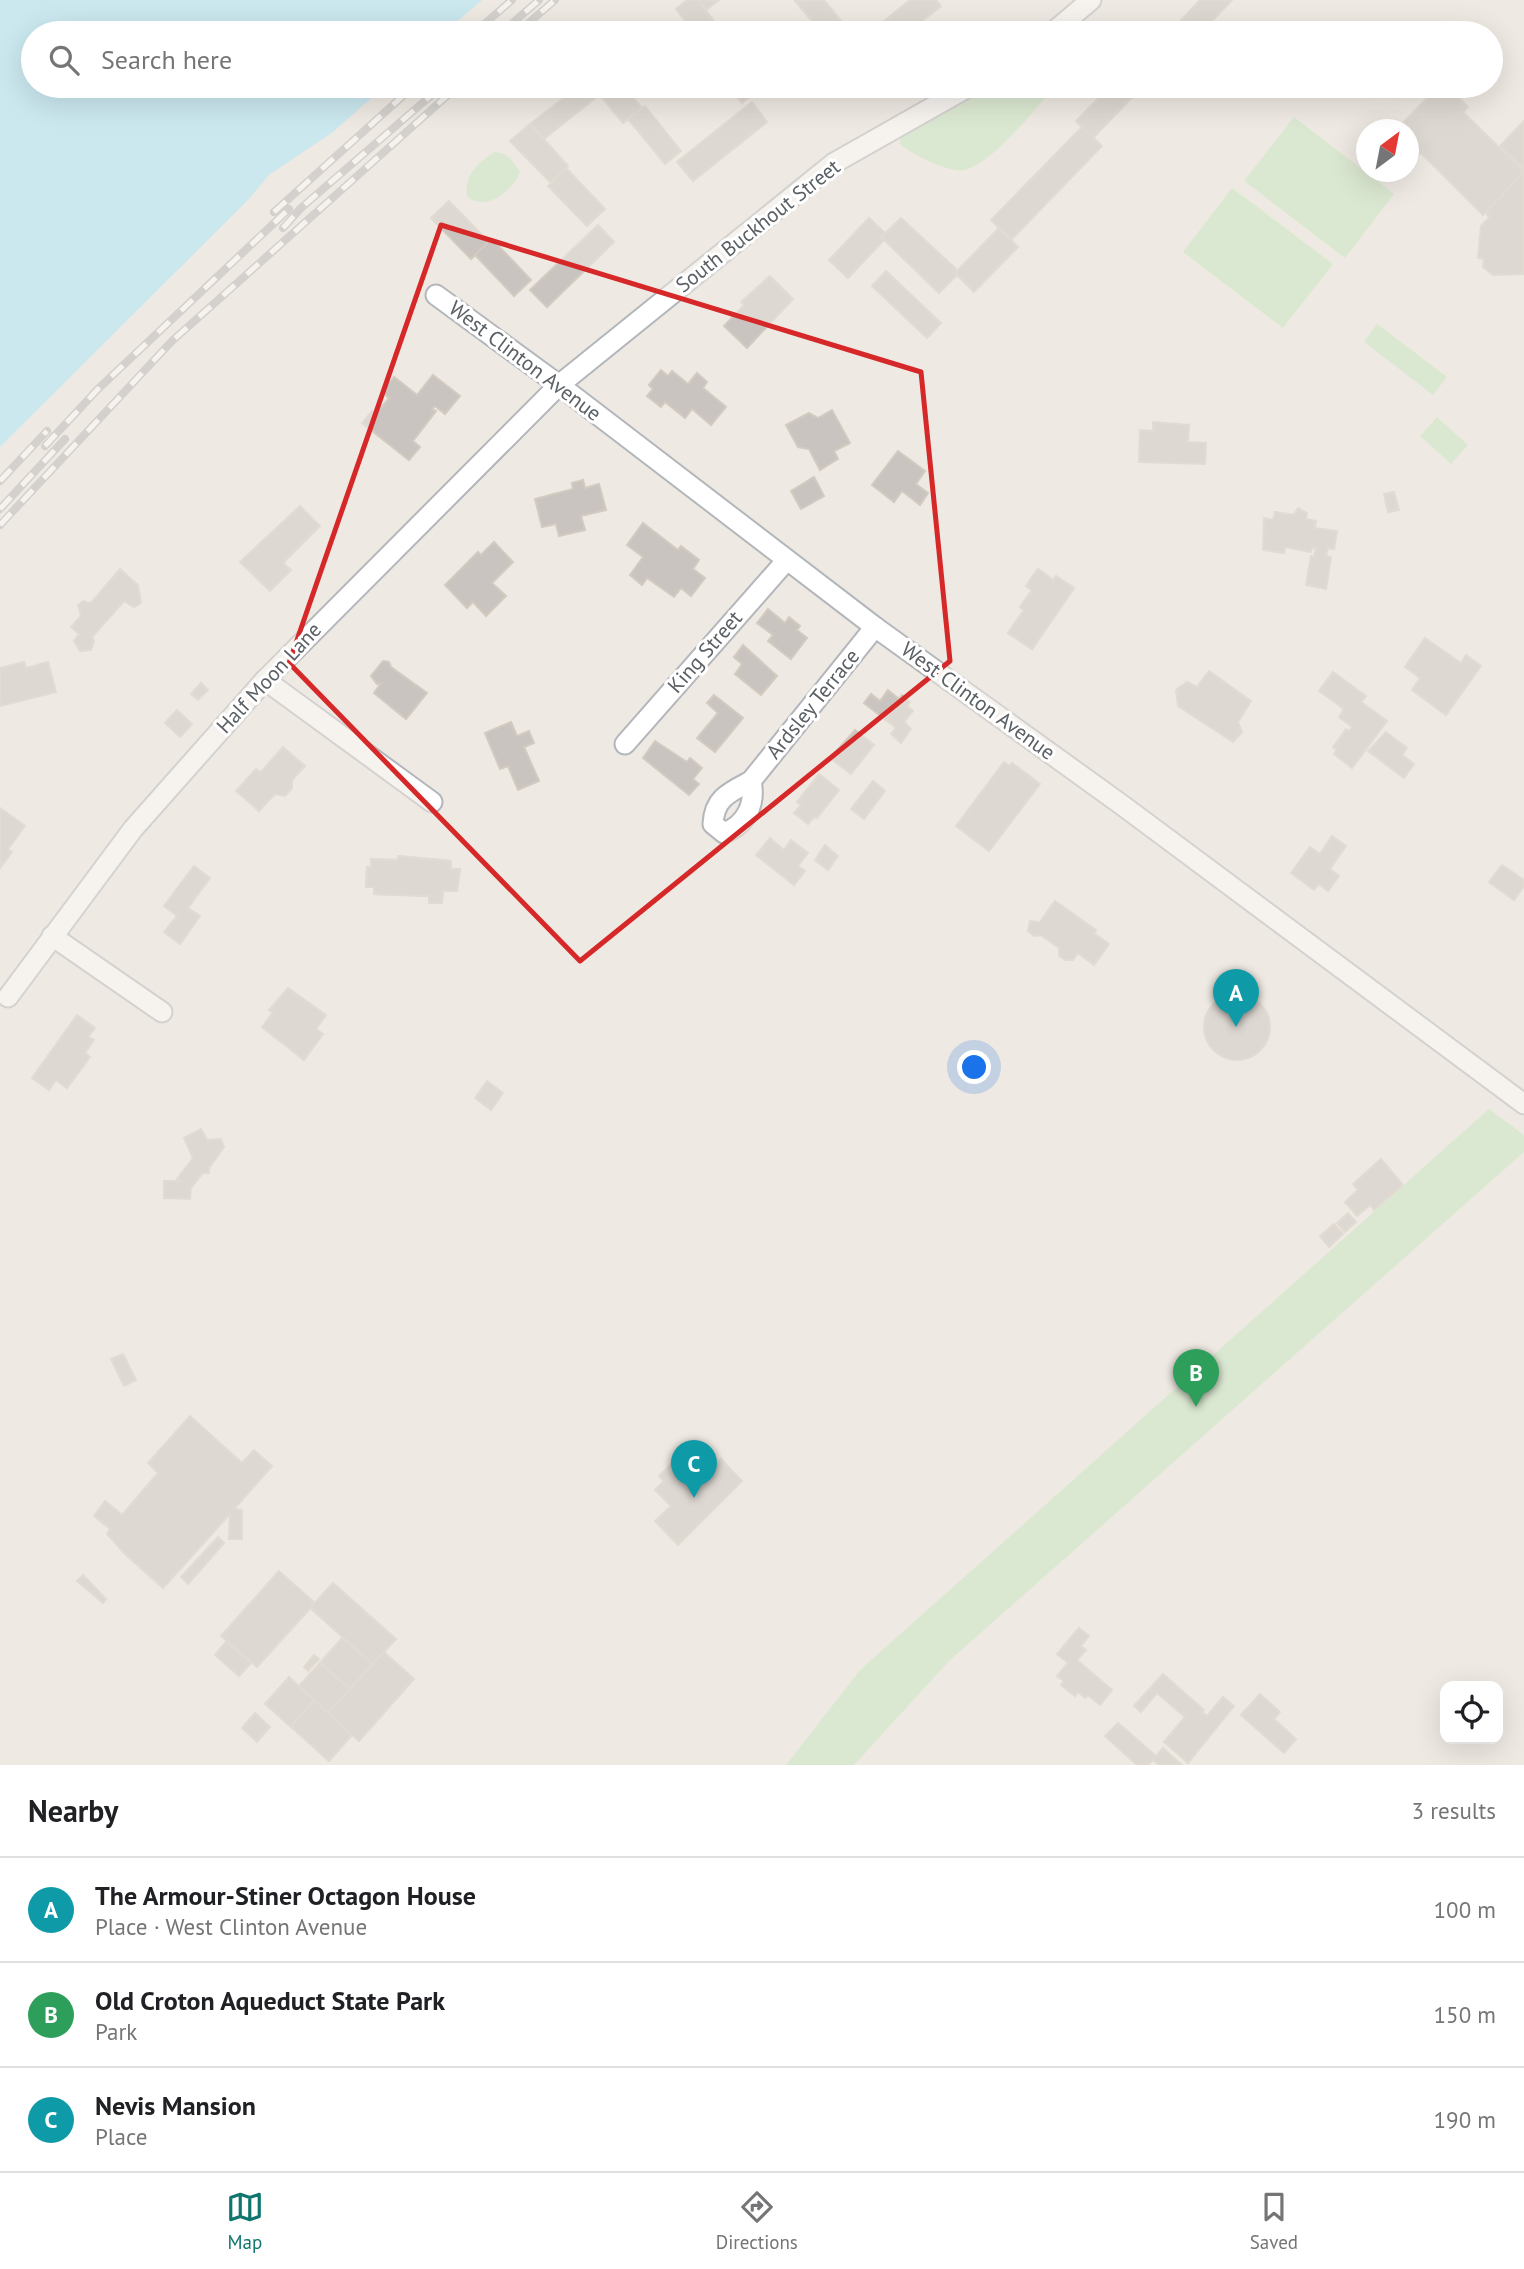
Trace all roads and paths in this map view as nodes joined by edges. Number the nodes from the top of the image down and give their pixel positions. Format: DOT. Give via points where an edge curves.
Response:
graph roads {
  1 [pos="1091,0"];
  2 [pos="1066,21"];
  3 [pos="949,98"];
  4 [pos="436,295"];
  5 [pos="559,385"];
  6 [pos="786,561"];
  7 [pos="875,627"];
  8 [pos="265,680"];
  9 [pos="625,744"];
  10 [pos="751,781"];
  11 [pos="432,802"];
  12 [pos="52,936"];
  13 [pos="8,997"];
  14 [pos="162,1012"];
  15 [pos="1524,1104"];
  1 -- 2 [label="street"];
  3 -- 5 [label="street, South Buckhout Street" via="834,163"];
  4 -- 5 [label="street, West Clinton Avenue"];
  5 -- 6 [label="street, West Clinton Avenue"];
  5 -- 8 [label="street, Half Moon Lane"];
  6 -- 7 [label="street, West Clinton Avenue"];
  6 -- 9 [label="street, King Street"];
  7 -- 10 [label="street, Ardsley Terrace"];
  7 -- 15 [label="street, West Clinton Avenue"];
  8 -- 11 [label="street"];
  8 -- 12 [label="street, Half Moon Lane" via="132,829"];
  12 -- 13 [label="street, Half Moon Lane"];
  12 -- 14 [label="street"];
}
